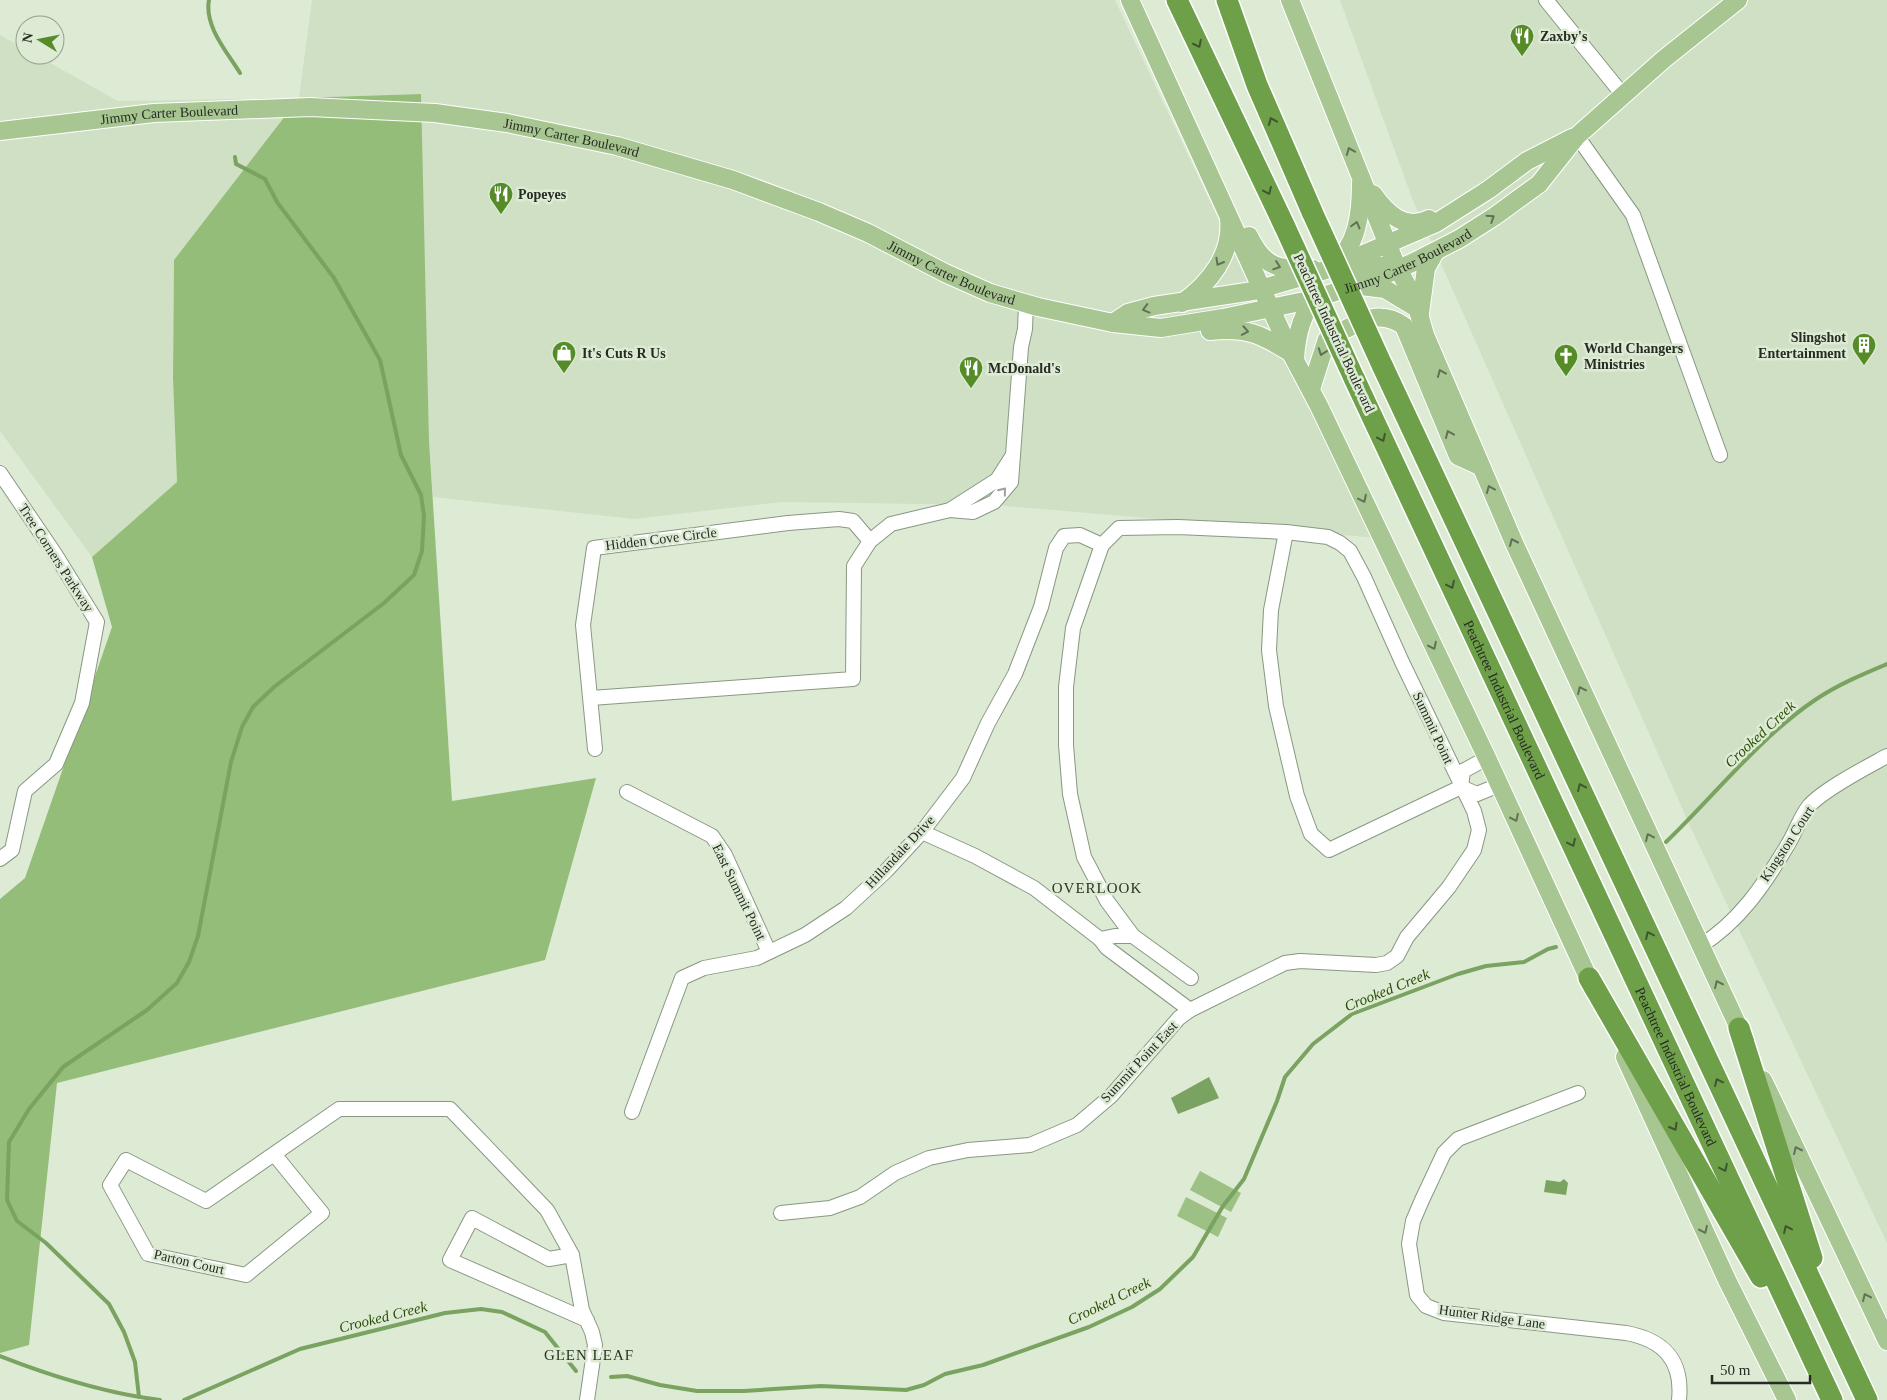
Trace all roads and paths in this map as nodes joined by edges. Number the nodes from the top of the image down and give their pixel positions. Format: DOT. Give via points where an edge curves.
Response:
graph roads {
  1 [pos="1130,0"];
  2 [pos="1177,0"];
  3 [pos="1227,0"];
  4 [pos="1290,0"];
  5 [pos="1546,0"];
  6 [pos="1738,0"];
  7 [pos="1160,62"];
  8 [pos="1623,96"];
  9 [pos="0,131"];
  10 [pos="1577,136"];
  11 [pos="1527,161"];
  12 [pos="1360,175"];
  13 [pos="1228,216"];
  14 [pos="1388,244"];
  15 [pos="1434,252"];
  16 [pos="1397,267"];
  17 [pos="1330,275"];
  18 [pos="1355,286"];
  19 [pos="1267,300"];
  20 [pos="1026,303"];
  21 [pos="1180,304"];
  22 [pos="1417,314"];
  23 [pos="1113,322"];
  24 [pos="1293,357"];
  25 [pos="1310,389"];
  26 [pos="1720,455"];
  27 [pos="1480,466"];
  28 [pos="0,473"];
  29 [pos="1286,532"];
  30 [pos="870,541"];
  31 [pos="1102,544"];
  32 [pos="592,698"];
  33 [pos="595,749"];
  34 [pos="1887,756"];
  35 [pos="1487,758"];
  36 [pos="1500,785"];
  37 [pos="1461,787"];
  38 [pos="627,792"];
  39 [pos="922,832"];
  40 [pos="0,860"];
  41 [pos="1132,936"];
  42 [pos="1100,939"];
  43 [pos="1700,946"];
  44 [pos="768,952"];
  45 [pos="1190,978"];
  46 [pos="1589,978"];
  47 [pos="1218,997"];
  48 [pos="1190,1010"];
  49 [pos="1739,1028"];
  50 [pos="1578,1093"];
  51 [pos="632,1112"];
  52 [pos="274,1154"];
  53 [pos="781,1213"];
  54 [pos="572,1255"];
  55 [pos="587,1320"];
  56 [pos="1838,1336"];
  57 [pos="1887,1341"];
  58 [pos="587,1400"];
  59 [pos="1679,1400"];
  60 [pos="1787,1400"];
  61 [pos="1832,1400"];
  62 [pos="1867,1400"];
  1 -- 7 [label="main road"];
  2 -- 61 [label="highway, Peachtree Industrial Boulevard, one-way, bridge"];
  56 -- 3 [label="highway, one-way, bridge" via="1382,365 1257,86"];
  12 -- 4 [label="main road, one-way"];
  5 -- 8 [label="street"];
  6 -- 8 [label="main road, Jimmy Carter Boulevard"];
  7 -- 13 [label="main road"];
  7 -- 17 [label="main road, one-way" via="1174,71 1257,253 1280,268"];
  8 -- 10 [label="main road, Jimmy Carter Boulevard"];
  9 -- 20 [label="main road, Jimmy Carter Boulevard" via="154,112 300,107 410,110 508,123 617,146 733,180 819,212 982,290"];
  10 -- 11 [label="main road, Jimmy Carter Boulevard"];
  15 -- 10 [label="main road, Jimmy Carter Boulevard, one-way" via="1495,216 1539,184"];
  10 -- 26 [label="street" via="1633,215"];
  11 -- 12 [label="main road" via="1495,176 1442,214 1419,224 1399,221 1382,208"];
  11 -- 14 [label="main road, Jimmy Carter Boulevard" via="1450,215"];
  12 -- 14 [label="main road"];
  17 -- 12 [label="main road, one-way" via="1351,242 1359,214"];
  13 -- 19 [label="main road"];
  13 -- 21 [label="main road, one-way" via="1228,238 1222,260 1204,284"];
  14 -- 16 [label="main road"];
  14 -- 17 [label="main road, Jimmy Carter Boulevard"];
  15 -- 16 [label="main road, Jimmy Carter Boulevard"];
  15 -- 22 [label="main road" via="1426,268"];
  16 -- 17 [label="main road"];
  16 -- 18 [label="main road, Jimmy Carter Boulevard"];
  16 -- 22 [label="main road" via="1415,300"];
  17 -- 18 [label="main road"];
  17 -- 19 [label="main road, Jimmy Carter Boulevard"];
  17 -- 19 [label="main road, Jimmy Carter Boulevard"];
  17 -- 19 [label="main road" via="1290,288"];
  17 -- 24 [label="main road" via="1298,332"];
  18 -- 22 [label="main road" via="1385,289"];
  19 -- 21 [label="main road, Jimmy Carter Boulevard"];
  19 -- 23 [label="main road, Jimmy Carter Boulevard" via="1252,313 1161,328"];
  19 -- 24 [label="main road"];
  20 -- 23 [label="main road, Jimmy Carter Boulevard"];
  20 -- 30 [label="street" via="1011,482 994,502 973,512 950,510 891,524"];
  21 -- 23 [label="main road, Jimmy Carter Boulevard, one-way" via="1154,306 1128,313"];
  27 -- 22 [label="main road, one-way"];
  23 -- 24 [label="main road, one-way" via="1130,333 1157,338 1245,330 1271,340"];
  24 -- 25 [label="main road"];
  27 -- 25 [label="main road, one-way" via="1458,456 1404,326 1394,319 1384,316 1366,320 1327,339"];
  25 -- 35 [label="main road, one-way"];
  43 -- 27 [label="main road, one-way"];
  28 -- 40 [label="street, Tree Corners Parkway" via="97,622 82,702 56,764 25,791 12,850"];
  29 -- 31 [label="street, Summit Point" via="1119,528"];
  29 -- 37 [label="street, Summit Point" via="1328,537 1350,551"];
  29 -- 37 [label="street" via="1272,610 1269,650 1286,755 1311,834 1329,850"];
  30 -- 32 [label="street" via="854,566 853,679"];
  30 -- 32 [label="street, Hidden Cove Circle" via="853,521 840,519 594,548 582,625"];
  31 -- 39 [label="street, Hillandale Drive" via="1080,536 1064,536 1056,548 1041,607 1015,674 963,778"];
  31 -- 41 [label="street" via="1074,628 1067,677 1066,745 1070,794 1084,857 1107,901"];
  32 -- 33 [label="street, Hidden Cove Circle"];
  34 -- 43 [label="street, Kingston Court" via="1834,787 1810,806 1753,898 1722,932"];
  35 -- 36 [label="main road"];
  35 -- 37 [label="street" via="1463,771"];
  36 -- 37 [label="street" via="1478,794"];
  36 -- 46 [label="main road, one-way"];
  37 -- 47 [label="street, Summit Point" via="1474,811 1478,830 1474,850 1407,937 1397,956 1376,965 1285,963"];
  38 -- 44 [label="street, East Summit Point" via="712,836 725,855"];
  39 -- 42 [label="street" via="1034,888"];
  39 -- 44 [label="street, Hillandale Drive" via="846,908 805,935"];
  41 -- 42 [label="street"];
  41 -- 45 [label="street"];
  42 -- 48 [label="street" via="1107,948"];
  49 -- 43 [label="main road, one-way"];
  44 -- 51 [label="street, Hillandale Drive" via="757,958 704,968 682,978"];
  46 -- 60 [label="main road, one-way" via="1727,1280"];
  46 -- 61 [label="highway, one-way"];
  47 -- 48 [label="street, Summit Point East"];
  48 -- 53 [label="street, Summit Point East" via="1111,1096 1077,1125 1030,1146 968,1150 928,1158 895,1174 860,1197 830,1208"];
  49 -- 56 [label="highway"];
  57 -- 49 [label="main road, one-way"];
  50 -- 59 [label="street, Hunter Ridge Lane" via="1458,1139 1450,1146 1422,1200 1410,1232 1409,1256 1417,1295 1426,1306 1444,1313 1626,1334 1650,1340 1672,1358"];
  52 -- 52 [label="street, Parton Court" via="206,1201 126,1160 110,1185 148,1254 246,1274 322,1213"];
  52 -- 54 [label="street, Parton Court" via="340,1109 450,1109 547,1210"];
  54 -- 55 [label="street, Parton Court" via="582,1310"];
  54 -- 55 [label="street" via="549,1259 472,1218 450,1260"];
  55 -- 58 [label="street, Parton Court" via="595,1345"];
  56 -- 62 [label="highway"];
}
